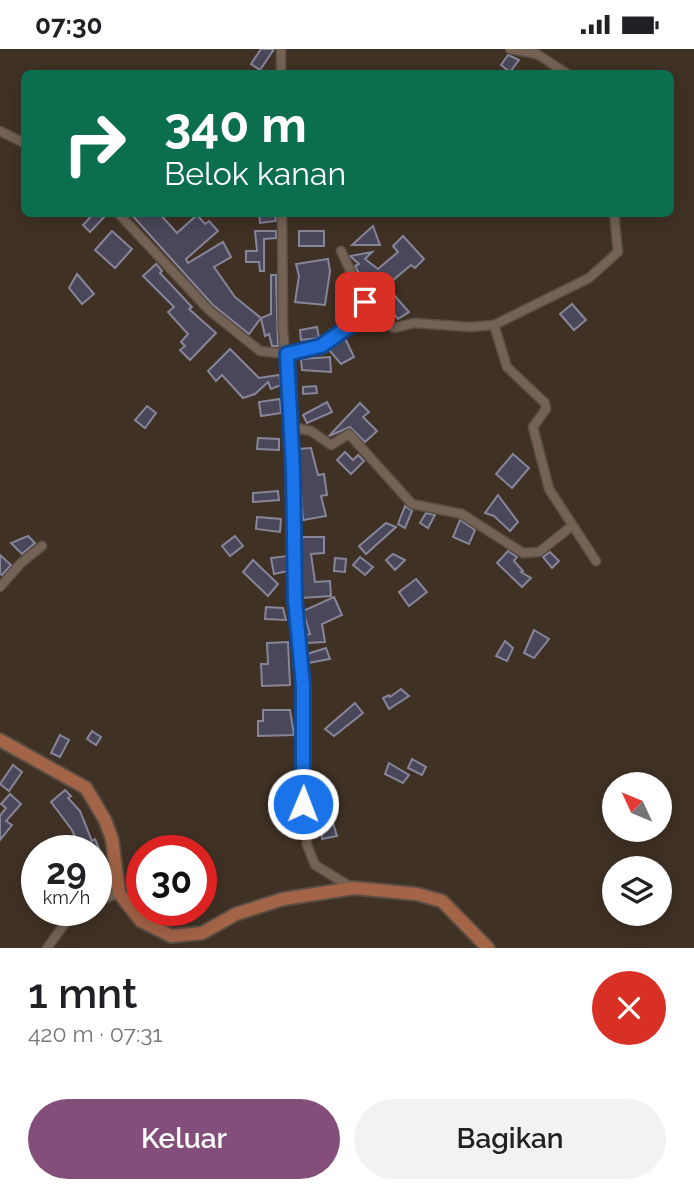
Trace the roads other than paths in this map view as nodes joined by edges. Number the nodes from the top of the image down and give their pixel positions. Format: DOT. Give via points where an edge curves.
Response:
graph roads {
  1 [pos="281,49"];
  2 [pos="510,49"];
  3 [pos="281,70"];
  4 [pos="561,70"];
  5 [pos="0,131"];
  6 [pos="21,142"];
  7 [pos="122,217"];
  8 [pos="282,217"];
  9 [pos="615,217"];
  10 [pos="341,251"];
  11 [pos="364,316"];
  12 [pos="494,325"];
  13 [pos="287,354"];
  14 [pos="291,427"];
  15 [pos="572,526"];
  16 [pos="42,547"];
  17 [pos="596,561"];
  18 [pos="0,587"];
  19 [pos="0,740"];
  20 [pos="354,888"];
  21 [pos="119,893"];
  22 [pos="112,896"];
  23 [pos="63,926"];
  24 [pos="47,948"];
  25 [pos="488,948"];
  1 -- 3 [label="street"];
  2 -- 4 [label="street" via="537,54"];
  5 -- 6 [label="street"];
  7 -- 13 [label="street" via="239,336 260,351"];
  8 -- 13 [label="street"];
  9 -- 12 [label="street" via="616,256 589,278"];
  10 -- 11 [label="street" via="363,297"];
  11 -- 12 [label="street" via="394,328 414,323"];
  11 -- 13 [label="street" via="321,346"];
  12 -- 15 [label="street" via="507,367 545,403 546,409 533,427 541,465 549,489"];
  13 -- 14 [label="street"];
  14 -- 15 [label="street" via="311,431 331,445 351,435 412,504 462,514 523,553 539,552"];
  14 -- 20 [label="street" via="307,845 315,865"];
  15 -- 17 [label="street"];
  16 -- 18 [label="street"];
  19 -- 21 [label="main road" via="86,788 112,839"];
  20 -- 21 [label="main road" via="283,899 236,914 202,933 171,936 141,921"];
  20 -- 25 [label="main road" via="442,901"];
  21 -- 22 [label="street"];
  23 -- 24 [label="street"];
}
